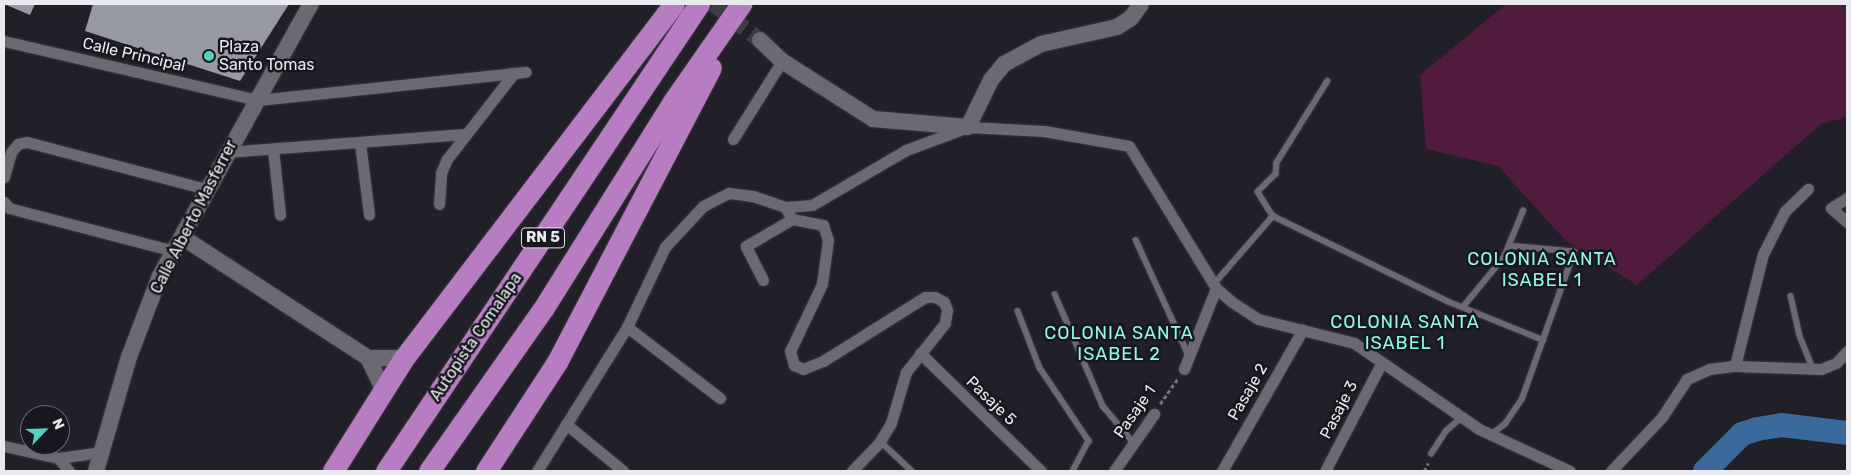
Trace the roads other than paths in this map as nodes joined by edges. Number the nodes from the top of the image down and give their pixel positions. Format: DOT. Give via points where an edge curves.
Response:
graph roads {
  1 [pos="311,4"];
  2 [pos="674,4"];
  3 [pos="699,4"];
  4 [pos="740,4"];
  5 [pos="745,4"];
  6 [pos="1141,4"];
  7 [pos="760,40"];
  8 [pos="4,41"];
  9 [pos="782,61"];
  10 [pos="526,72"];
  11 [pos="514,73"];
  12 [pos="1328,81"];
  13 [pos="258,100"];
  14 [pos="968,127"];
  15 [pos="464,134"];
  16 [pos="733,139"];
  17 [pos="360,143"];
  18 [pos="273,149"];
  19 [pos="226,152"];
  20 [pos="4,177"];
  21 [pos="206,189"];
  22 [pos="1808,189"];
  23 [pos="1847,198"];
  24 [pos="4,202"];
  25 [pos="439,204"];
  26 [pos="785,207"];
  27 [pos="1523,211"];
  28 [pos="369,214"];
  29 [pos="280,215"];
  30 [pos="1273,216"];
  31 [pos="792,219"];
  32 [pos="1847,222"];
  33 [pos="182,236"];
  34 [pos="1136,240"];
  35 [pos="1509,246"];
  36 [pos="174,251"];
  37 [pos="763,280"];
  38 [pos="1215,286"];
  39 [pos="1056,294"];
  40 [pos="1791,296"];
  41 [pos="1464,306"];
  42 [pos="1018,311"];
  43 [pos="627,327"];
  44 [pos="1303,329"];
  45 [pos="1542,340"];
  46 [pos="1847,351"];
  47 [pos="920,353"];
  48 [pos="368,358"];
  49 [pos="404,358"];
  50 [pos="1190,358"];
  51 [pos="1381,364"];
  52 [pos="1736,366"];
  53 [pos="1184,369"];
  54 [pos="1813,369"];
  55 [pos="383,389"];
  56 [pos="720,398"];
  57 [pos="1154,414"];
  58 [pos="1462,417"];
  59 [pos="566,424"];
  60 [pos="1492,434"];
  61 [pos="880,441"];
  62 [pos="1134,443"];
  63 [pos="4,446"];
  64 [pos="101,452"];
  65 [pos="1431,454"];
  66 [pos="58,458"];
  67 [pos="69,471"];
  68 [pos="96,471"];
  69 [pos="333,471"];
  70 [pos="386,471"];
  71 [pos="429,471"];
  72 [pos="486,471"];
  73 [pos="537,471"];
  74 [pos="623,471"];
  75 [pos="852,471"];
  76 [pos="912,471"];
  77 [pos="1041,471"];
  78 [pos="1073,471"];
  79 [pos="1114,471"];
  80 [pos="1222,471"];
  81 [pos="1326,471"];
  82 [pos="1570,471"];
  83 [pos="1611,471"];
  1 -- 13 [label="main road, Calle Alberto Masferrer"];
  2 -- 49 [label="highway"];
  3 -- 70 [label="highway, Autopista Comalapa / RN 5"];
  4 -- 71 [label="highway, RN 5" via="672,103 543,309"];
  5 -- 72 [label="highway" via="557,362"];
  6 -- 14 [label="main road" via="1121,25 1041,44 1004,64 991,80"];
  7 -- 9 [label="main road"];
  8 -- 13 [label="street, Calle Principal"];
  9 -- 14 [label="main road" via="874,119"];
  9 -- 16 [label="street"];
  10 -- 11 [label="street, Calle Principal"];
  11 -- 13 [label="street, Calle Principal"];
  11 -- 15 [label="street"];
  12 -- 30 [label="lane" via="1276,162 1276,174 1258,192"];
  13 -- 19 [label="main road, Calle Alberto Masferrer"];
  14 -- 26 [label="street" via="906,150 812,206"];
  14 -- 38 [label="street" via="1044,131 1129,146"];
  15 -- 17 [label="street"];
  15 -- 25 [label="street" via="441,173"];
  17 -- 18 [label="street"];
  17 -- 28 [label="street"];
  18 -- 19 [label="street"];
  18 -- 29 [label="street"];
  19 -- 21 [label="main road, Calle Alberto Masferrer"];
  20 -- 21 [label="street" via="11,152 18,144 27,142"];
  21 -- 33 [label="main road, Calle Alberto Masferrer"];
  22 -- 52 [label="street" via="1785,211 1763,254"];
  23 -- 32 [label="street" via="1831,208"];
  24 -- 36 [label="street" via="9,208"];
  26 -- 31 [label="street"];
  26 -- 43 [label="street" via="729,193 703,206 666,247"];
  27 -- 35 [label="lane"];
  30 -- 38 [label="lane"];
  30 -- 41 [label="lane"];
  31 -- 37 [label="street" via="746,246"];
  31 -- 47 [label="street" via="823,225 828,240 822,284 790,351 794,365 802,369 823,362 896,312 925,297 935,297 944,302 945,323"];
  33 -- 36 [label="main road, Calle Alberto Masferrer"];
  33 -- 48 [label="main road"];
  34 -- 50 [label="lane"];
  35 -- 41 [label="lane" via="1504,257"];
  35 -- 45 [label="lane" via="1574,252"];
  36 -- 64 [label="main road, Calle Alberto Masferrer" via="129,357"];
  38 -- 44 [label="street" via="1258,319"];
  38 -- 50 [label="street"];
  39 -- 62 [label="lane" via="1103,406"];
  40 -- 54 [label="lane" via="1800,336"];
  41 -- 45 [label="lane"];
  42 -- 78 [label="lane" via="1040,368 1089,440"];
  43 -- 56 [label="street"];
  43 -- 59 [label="street"];
  44 -- 51 [label="street" via="1354,344"];
  44 -- 80 [label="street, Pasaje 2"];
  45 -- 60 [label="lane" via="1522,398 1505,424"];
  46 -- 54 [label="street" via="1836,363"];
  47 -- 61 [label="street" via="906,372"];
  47 -- 77 [label="street, Pasaje 5"];
  48 -- 49 [label="main road"];
  48 -- 55 [label="main road"];
  49 -- 55 [label="highway"];
  50 -- 53 [label="street"];
  51 -- 58 [label="street"];
  51 -- 81 [label="street, Pasaje 3"];
  52 -- 54 [label="street"];
  52 -- 83 [label="street" via="1709,369 1687,379 1662,417"];
  55 -- 69 [label="highway"];
  57 -- 62 [label="street, Pasaje 1"];
  58 -- 60 [label="street"];
  58 -- 65 [label="lane" via="1446,431"];
  59 -- 73 [label="street"];
  59 -- 74 [label="street"];
  60 -- 82 [label="street"];
  61 -- 75 [label="street"];
  61 -- 76 [label="lane"];
  62 -- 79 [label="street, Pasaje 1"];
  63 -- 66 [label="street"];
  64 -- 66 [label="street"];
  64 -- 68 [label="main road, Calle Alberto Masferrer"];
  66 -- 67 [label="street"];
}
